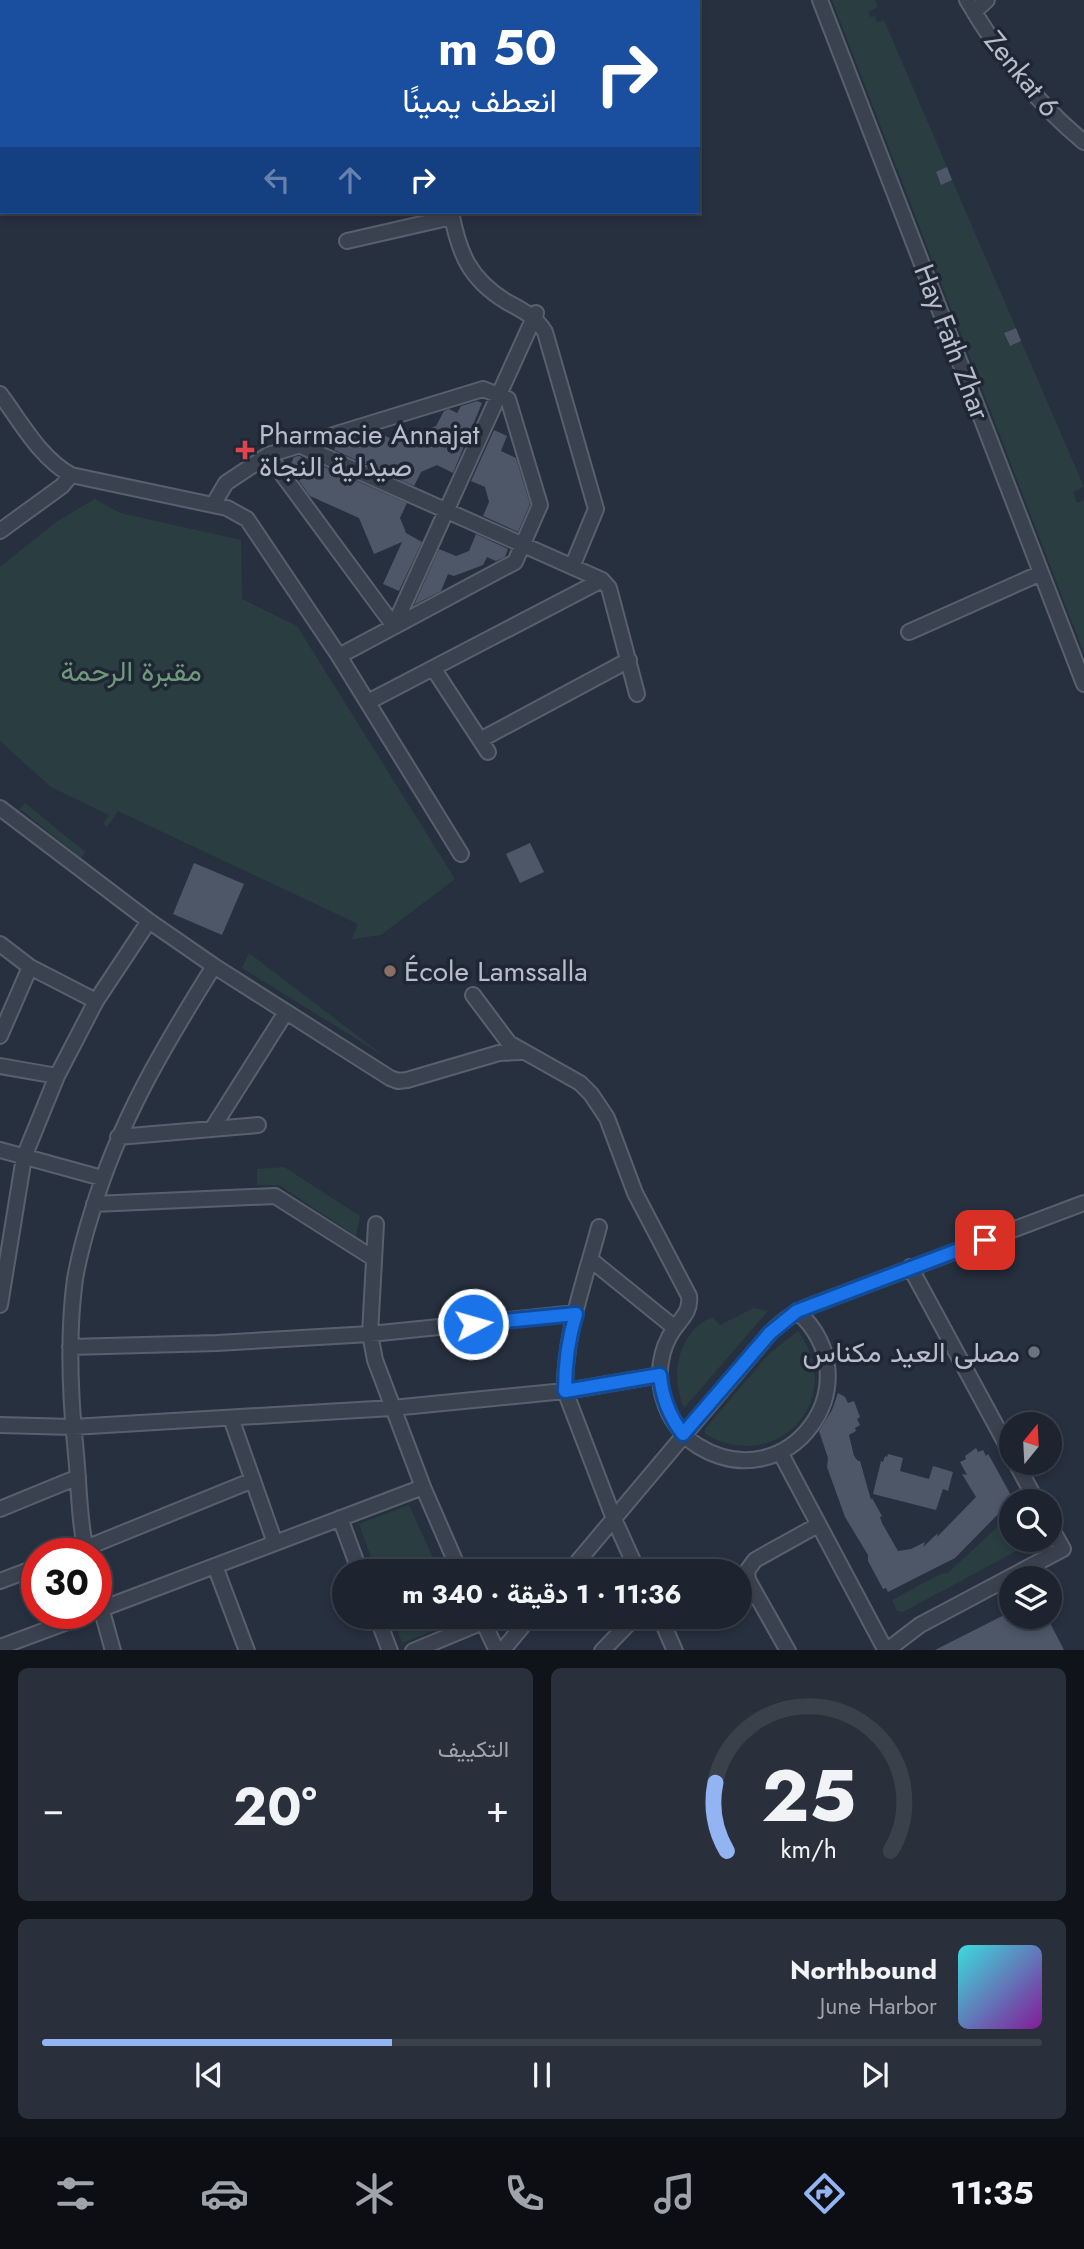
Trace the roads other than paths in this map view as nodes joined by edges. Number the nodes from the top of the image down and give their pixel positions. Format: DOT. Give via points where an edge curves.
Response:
graph roads {
  1 [pos="820,0"];
  2 [pos="987,0"];
  3 [pos="970,6"];
  4 [pos="1084,142"];
  5 [pos="452,214"];
  6 [pos="346,241"];
  7 [pos="535,315"];
  8 [pos="0,394"];
  9 [pos="498,395"];
  10 [pos="299,445"];
  11 [pos="268,455"];
  12 [pos="71,475"];
  13 [pos="213,505"];
  14 [pos="446,511"];
  15 [pos="3,523"];
  16 [pos="522,545"];
  17 [pos="572,567"];
  18 [pos="1041,573"];
  19 [pos="602,580"];
  20 [pos="394,626"];
  21 [pos="909,632"];
  22 [pos="339,656"];
  23 [pos="629,660"];
  24 [pos="433,668"];
  25 [pos="1084,684"];
  26 [pos="638,694"];
  27 [pos="368,702"];
  28 [pos="0,808"];
  29 [pos="461,854"];
  30 [pos="149,921"];
  31 [pos="0,944"];
  32 [pos="214,966"];
  33 [pos="30,967"];
  34 [pos="472,995"];
  35 [pos="96,1001"];
  36 [pos="286,1012"];
  37 [pos="0,1036"];
  38 [pos="522,1052"];
  39 [pos="0,1066"];
  40 [pos="57,1076"];
  41 [pos="258,1125"];
  42 [pos="212,1129"];
  43 [pos="118,1137"];
  44 [pos="0,1150"];
  45 [pos="24,1157"];
  46 [pos="102,1178"];
  47 [pos="1084,1203"];
  48 [pos="94,1204"];
  49 [pos="376,1224"];
  50 [pos="599,1227"];
  51 [pos="373,1258"];
  52 [pos="590,1260"];
  53 [pos="910,1268"];
  54 [pos="0,1305"];
  55 [pos="797,1311"];
  56 [pos="576,1314"];
  57 [pos="675,1328"];
  58 [pos="370,1334"];
  59 [pos="70,1347"];
  60 [pos="660,1375"];
  61 [pos="565,1391"];
  62 [pos="392,1408"];
  63 [pos="231,1418"];
  64 [pos="0,1425"];
  65 [pos="73,1427"];
  66 [pos="999,1431"];
  67 [pos="683,1434"];
  68 [pos="780,1452"];
  69 [pos="78,1477"];
  70 [pos="253,1480"];
  71 [pos="423,1487"];
  72 [pos="0,1509"];
  73 [pos="340,1518"];
  74 [pos="614,1519"];
  75 [pos="818,1525"];
  76 [pos="80,1538"];
  77 [pos="112,1539"];
  78 [pos="275,1542"];
  79 [pos="1057,1552"];
  80 [pos="355,1559"];
  81 [pos="454,1559"];
  82 [pos="580,1559"];
  83 [pos="632,1559"];
  84 [pos="215,1566"];
  85 [pos="21,1573"];
  86 [pos="0,1581"];
  87 [pos="112,1605"];
  88 [pos="48,1629"];
  89 [pos="103,1629"];
  90 [pos="382,1629"];
  91 [pos="460,1629"];
  92 [pos="487,1629"];
  93 [pos="519,1629"];
  94 [pos="623,1629"];
  95 [pos="665,1629"];
  96 [pos="0,1647"];
  97 [pos="113,1650"];
  98 [pos="247,1650"];
  99 [pos="390,1650"];
  100 [pos="413,1650"];
  101 [pos="499,1650"];
  102 [pos="602,1650"];
  103 [pos="675,1650"];
  104 [pos="788,1650"];
  105 [pos="886,1650"];
  1 -- 18 [label="street, Hay Fath Zhar"];
  2 -- 3 [label="street"];
  3 -- 4 [label="street, Zenkat 6" via="1035,97"];
  5 -- 6 [label="street"];
  5 -- 7 [label="street" via="458,247 475,276 489,290"];
  7 -- 9 [label="street"];
  7 -- 17 [label="street" via="545,332 596,509"];
  8 -- 12 [label="street" via="46,457"];
  9 -- 10 [label="street" via="483,389"];
  9 -- 14 [label="street"];
  9 -- 16 [label="street" via="508,400 540,505"];
  10 -- 11 [label="street"];
  10 -- 14 [label="street"];
  11 -- 13 [label="street" via="226,483"];
  11 -- 20 [label="street"];
  12 -- 13 [label="street"];
  12 -- 15 [label="street" via="62,486"];
  13 -- 22 [label="street" via="247,519"];
  14 -- 16 [label="street"];
  14 -- 20 [label="street"];
  16 -- 17 [label="street"];
  16 -- 20 [label="street" via="515,562"];
  17 -- 19 [label="street"];
  18 -- 21 [label="street"];
  18 -- 25 [label="street, Hay Fath Zhar"];
  19 -- 23 [label="street" via="609,588"];
  19 -- 24 [label="street"];
  20 -- 22 [label="street"];
  22 -- 27 [label="street"];
  23 -- 24 [label="street" via="484,746"];
  23 -- 26 [label="street"];
  24 -- 27 [label="street"];
  27 -- 29 [label="street"];
  28 -- 30 [label="street"];
  30 -- 32 [label="street"];
  30 -- 35 [label="street"];
  31 -- 33 [label="street"];
  32 -- 36 [label="street"];
  32 -- 43 [label="street" via="164,1046"];
  33 -- 35 [label="street"];
  33 -- 37 [label="street"];
  34 -- 38 [label="street" via="499,1032"];
  35 -- 40 [label="street"];
  36 -- 38 [label="street" via="398,1081 499,1053"];
  36 -- 42 [label="street"];
  38 -- 57 [label="street" via="580,1083 607,1118 635,1193 689,1296 688,1312"];
  39 -- 40 [label="street"];
  40 -- 45 [label="street"];
  41 -- 42 [label="street"];
  42 -- 43 [label="street"];
  43 -- 46 [label="street"];
  44 -- 45 [label="street"];
  45 -- 46 [label="street"];
  45 -- 54 [label="street"];
  46 -- 48 [label="street"];
  47 -- 53 [label="street"];
  48 -- 51 [label="street" via="275,1196"];
  48 -- 59 [label="street" via="75,1280"];
  49 -- 51 [label="street"];
  50 -- 52 [label="street"];
  51 -- 58 [label="street"];
  52 -- 56 [label="street"];
  52 -- 57 [label="street"];
  53 -- 55 [label="street"];
  53 -- 66 [label="street"];
  55 -- 67 [label="street" via="770,1333"];
  55 -- 68 [label="street" via="822,1343 829,1381 823,1406 810,1428"];
  56 -- 58 [label="street"];
  56 -- 61 [label="street"];
  57 -- 60 [label="street" via="664,1349"];
  58 -- 59 [label="street"];
  58 -- 62 [label="street"];
  59 -- 65 [label="street"];
  60 -- 61 [label="street"];
  60 -- 67 [label="street" via="664,1401"];
  61 -- 62 [label="street"];
  61 -- 74 [label="street"];
  62 -- 63 [label="street"];
  62 -- 71 [label="street"];
  63 -- 65 [label="street"];
  63 -- 70 [label="street"];
  64 -- 65 [label="street"];
  65 -- 69 [label="street"];
  67 -- 68 [label="street" via="705,1450 730,1458 755,1459"];
  67 -- 74 [label="street"];
  68 -- 75 [label="street"];
  69 -- 72 [label="street"];
  69 -- 76 [label="street"];
  70 -- 77 [label="street"];
  70 -- 78 [label="street"];
  71 -- 73 [label="street"];
  71 -- 81 [label="street"];
  73 -- 78 [label="street"];
  73 -- 80 [label="street"];
  74 -- 82 [label="street"];
  74 -- 83 [label="street"];
  75 -- 104 [label="street" via="755,1560 747,1571"];
  75 -- 105 [label="street"];
  78 -- 84 [label="street"];
  79 -- 105 [label="street" via="920,1625"];
  84 -- 87 [label="street"];
  84 -- 98 [label="street"];
  85 -- 86 [label="street"];
  88 -- 96 [label="street"];
  89 -- 97 [label="street"];
  90 -- 99 [label="street"];
  91 -- 100 [label="street"];
  92 -- 101 [label="street"];
  93 -- 101 [label="street"];
  94 -- 102 [label="street"];
  95 -- 103 [label="street"];
}
